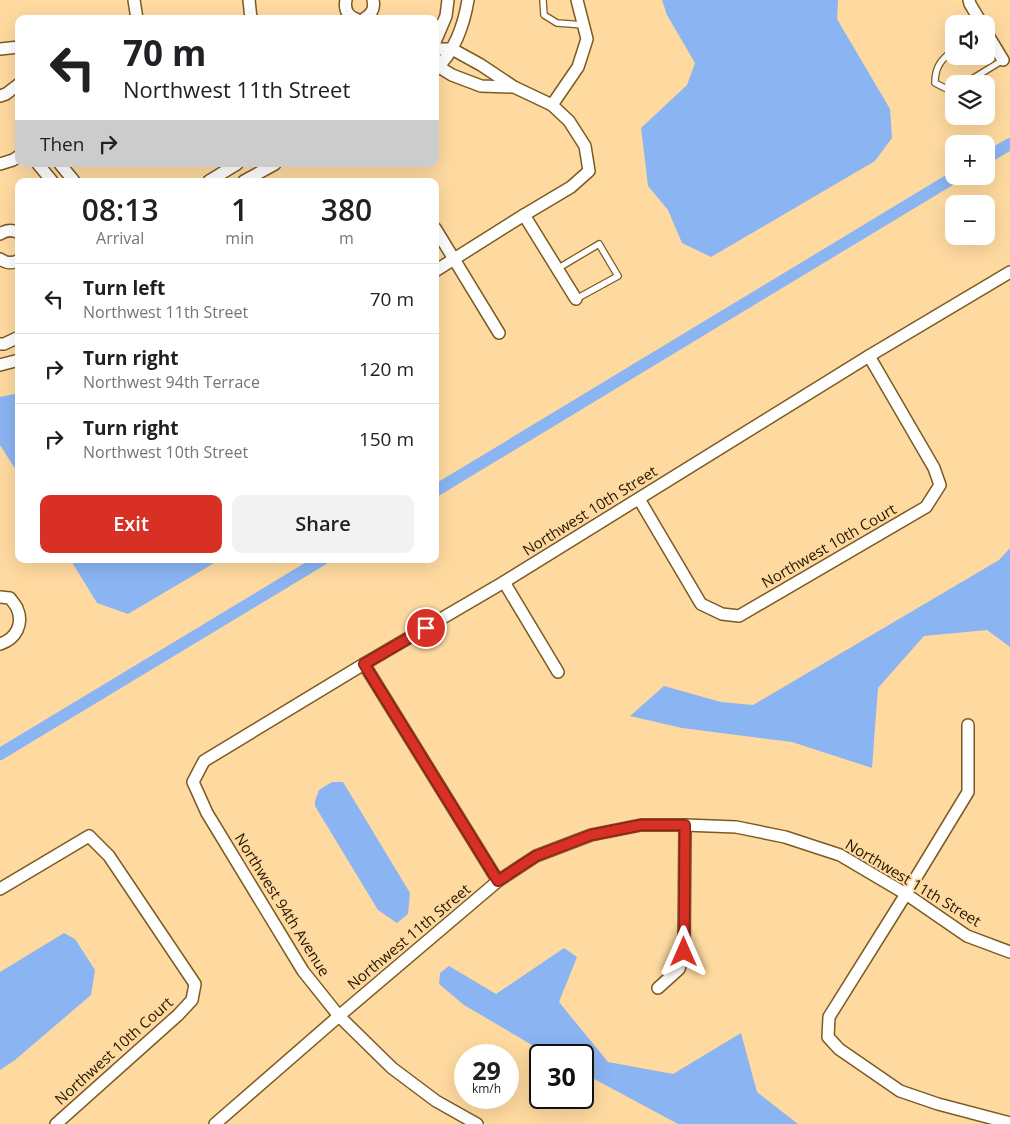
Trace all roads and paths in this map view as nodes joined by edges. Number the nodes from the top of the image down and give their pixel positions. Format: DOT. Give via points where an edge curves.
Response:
graph roads {
  1 [pos="134,0"];
  2 [pos="249,0"];
  3 [pos="346,0"];
  4 [pos="373,0"];
  5 [pos="448,0"];
  6 [pos="468,0"];
  7 [pos="543,0"];
  8 [pos="577,0"];
  9 [pos="969,0"];
  10 [pos="136,15"];
  11 [pos="250,15"];
  12 [pos="349,15"];
  13 [pos="370,15"];
  14 [pos="977,15"];
  15 [pos="584,25"];
  16 [pos="439,33"];
  17 [pos="15,47"];
  18 [pos="995,47"];
  19 [pos="0,49"];
  20 [pos="439,49"];
  21 [pos="452,49"];
  22 [pos="945,55"];
  23 [pos="1003,60"];
  24 [pos="439,61"];
  25 [pos="439,66"];
  26 [pos="979,75"];
  27 [pos="15,87"];
  28 [pos="514,87"];
  29 [pos="945,88"];
  30 [pos="0,96"];
  31 [pos="552,105"];
  32 [pos="15,159"];
  33 [pos="0,164"];
  34 [pos="40,167"];
  35 [pos="62,167"];
  36 [pos="232,167"];
  37 [pos="270,167"];
  38 [pos="50,178"];
  39 [pos="72,178"];
  40 [pos="214,178"];
  41 [pos="249,178"];
  42 [pos="524,215"];
  43 [pos="15,232"];
  44 [pos="0,234"];
  45 [pos="439,235"];
  46 [pos="0,259"];
  47 [pos="454,259"];
  48 [pos="15,261"];
  49 [pos="439,268"];
  50 [pos="557,269"];
  51 [pos="1010,272"];
  52 [pos="576,300"];
  53 [pos="498,334"];
  54 [pos="15,339"];
  55 [pos="0,344"];
  56 [pos="869,356"];
  57 [pos="15,361"];
  58 [pos="0,365"];
  59 [pos="638,499"];
  60 [pos="504,582"];
  61 [pos="0,597"];
  62 [pos="0,644"];
  63 [pos="364,664"];
  64 [pos="558,672"];
  65 [pos="968,725"];
  66 [pos="193,782"];
  67 [pos="685,825"];
  68 [pos="498,881"];
  69 [pos="0,889"];
  70 [pos="906,894"];
  71 [pos="1010,952"];
  72 [pos="658,988"];
  73 [pos="339,1016"];
  74 [pos="1010,1123"];
  75 [pos="56,1124"];
  76 [pos="216,1124"];
  77 [pos="477,1124"];
  1 -- 10 [label="street"];
  2 -- 11 [label="street"];
  3 -- 12 [label="street"];
  4 -- 13 [label="street"];
  5 -- 16 [label="street"];
  6 -- 21 [label="street" via="466,16"];
  7 -- 15 [label="lane" via="544,15 557,23"];
  8 -- 15 [label="street"];
  9 -- 14 [label="street"];
  15 -- 31 [label="street" via="588,39 578,66"];
  17 -- 19 [label="street"];
  18 -- 23 [label="street"];
  20 -- 21 [label="street"];
  21 -- 24 [label="street"];
  21 -- 28 [label="street"];
  22 -- 29 [label="lane" via="935,71 935,83"];
  23 -- 26 [label="lane"];
  25 -- 28 [label="street" via="481,86"];
  27 -- 30 [label="street"];
  28 -- 31 [label="street"];
  31 -- 42 [label="street" via="569,121 585,146 589,171 571,187"];
  32 -- 33 [label="street"];
  34 -- 38 [label="street"];
  35 -- 39 [label="street"];
  36 -- 40 [label="street"];
  37 -- 41 [label="street"];
  42 -- 47 [label="street"];
  42 -- 50 [label="street"];
  43 -- 44 [label="street"];
  45 -- 47 [label="street"];
  46 -- 48 [label="street" via="9,263"];
  47 -- 49 [label="street"];
  47 -- 53 [label="street"];
  50 -- 52 [label="street"];
  50 -- 52 [label="lane" via="599,244 618,276"];
  51 -- 56 [label="street, Northwest 10th Street"];
  54 -- 55 [label="street"];
  56 -- 59 [label="street, Northwest 10th Street"];
  56 -- 59 [label="street, Northwest 10th Court" via="934,468 940,485 926,507 739,616 722,614 701,604"];
  57 -- 58 [label="street"];
  59 -- 60 [label="street, Northwest 10th Street"];
  60 -- 63 [label="street, Northwest 10th Street"];
  60 -- 64 [label="street"];
  61 -- 62 [label="street" via="10,598 20,620 16,634 8,642"];
  63 -- 66 [label="street, Northwest 10th Street" via="204,761"];
  63 -- 68 [label="street"];
  65 -- 70 [label="street" via="968,792"];
  66 -- 73 [label="street, Northwest 94th Avenue" via="206,813 303,971"];
  67 -- 68 [label="street, Northwest 11th Street" via="641,825 591,835 536,856"];
  67 -- 70 [label="street, Northwest 11th Street" via="736,827 785,837 840,855"];
  67 -- 72 [label="street" via="684,952 679,970"];
  68 -- 73 [label="street, Northwest 11th Street"];
  69 -- 75 [label="street, Northwest 10th Court" via="89,836 109,856 195,984 192,1000 178,1015"];
  70 -- 71 [label="street, Northwest 11th Street" via="967,936"];
  70 -- 74 [label="street" via="829,1016 828,1037 839,1049 900,1091"];
  73 -- 76 [label="street, Northwest 11th Street"];
  73 -- 77 [label="street, Northwest 94th Avenue" via="392,1068 436,1101"];
}
